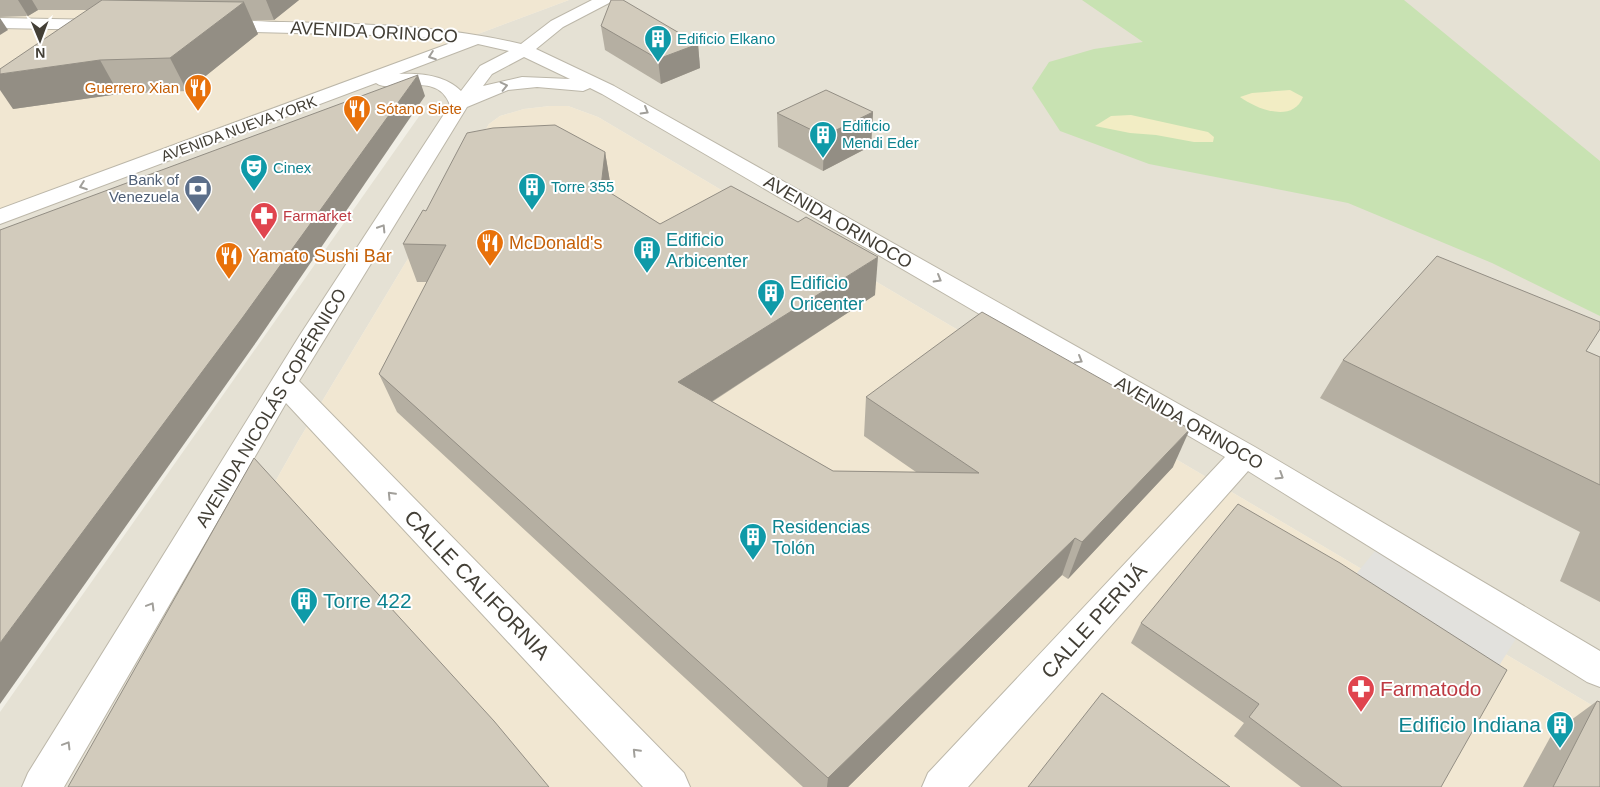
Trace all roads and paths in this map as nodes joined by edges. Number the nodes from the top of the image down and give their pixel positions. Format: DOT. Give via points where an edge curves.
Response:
graph roads {
  1 [pos="604,0"];
  2 [pos="0,23"];
  3 [pos="117,25"];
  4 [pos="205,26"];
  5 [pos="520,38"];
  6 [pos="478,39"];
  7 [pos="360,84"];
  8 [pos="608,90"];
  9 [pos="460,105"];
  10 [pos="0,217"];
  11 [pos="284,383"];
  12 [pos="1245,455"];
  13 [pos="1600,670"];
  14 [pos="42,787"];
  15 [pos="670,787"];
  16 [pos="942,787"];
  1 -- 5 [label="street, AVENIDA NICOLÁS COPÉRNICO"];
  2 -- 3 [label="street"];
  4 -- 6 [label="street, AVENIDA ORINOCO" via="342,28"];
  5 -- 6 [label="street, AVENIDA ORINOCO"];
  5 -- 8 [label="street, AVENIDA ORINOCO"];
  5 -- 9 [label="street, AVENIDA NICOLÁS COPÉRNICO" via="486,70"];
  6 -- 7 [label="street, AVENIDA NUEVA YORK, one-way"];
  7 -- 9 [label="street" via="408,79 438,83 454,93"];
  7 -- 10 [label="street, AVENIDA NUEVA YORK, one-way"];
  9 -- 8 [label="street, one-way" via="491,88 511,84 549,82"];
  8 -- 12 [label="street, AVENIDA ORINOCO, one-way"];
  11 -- 9 [label="street, AVENIDA NICOLÁS COPÉRNICO, one-way"];
  14 -- 11 [label="street, AVENIDA NICOLÁS COPÉRNICO, one-way"];
  15 -- 11 [label="street, CALLE CALIFORNIA, one-way"];
  12 -- 13 [label="street, AVENIDA ORINOCO, one-way"];
  12 -- 16 [label="street, CALLE PERIJÁ"];
}
